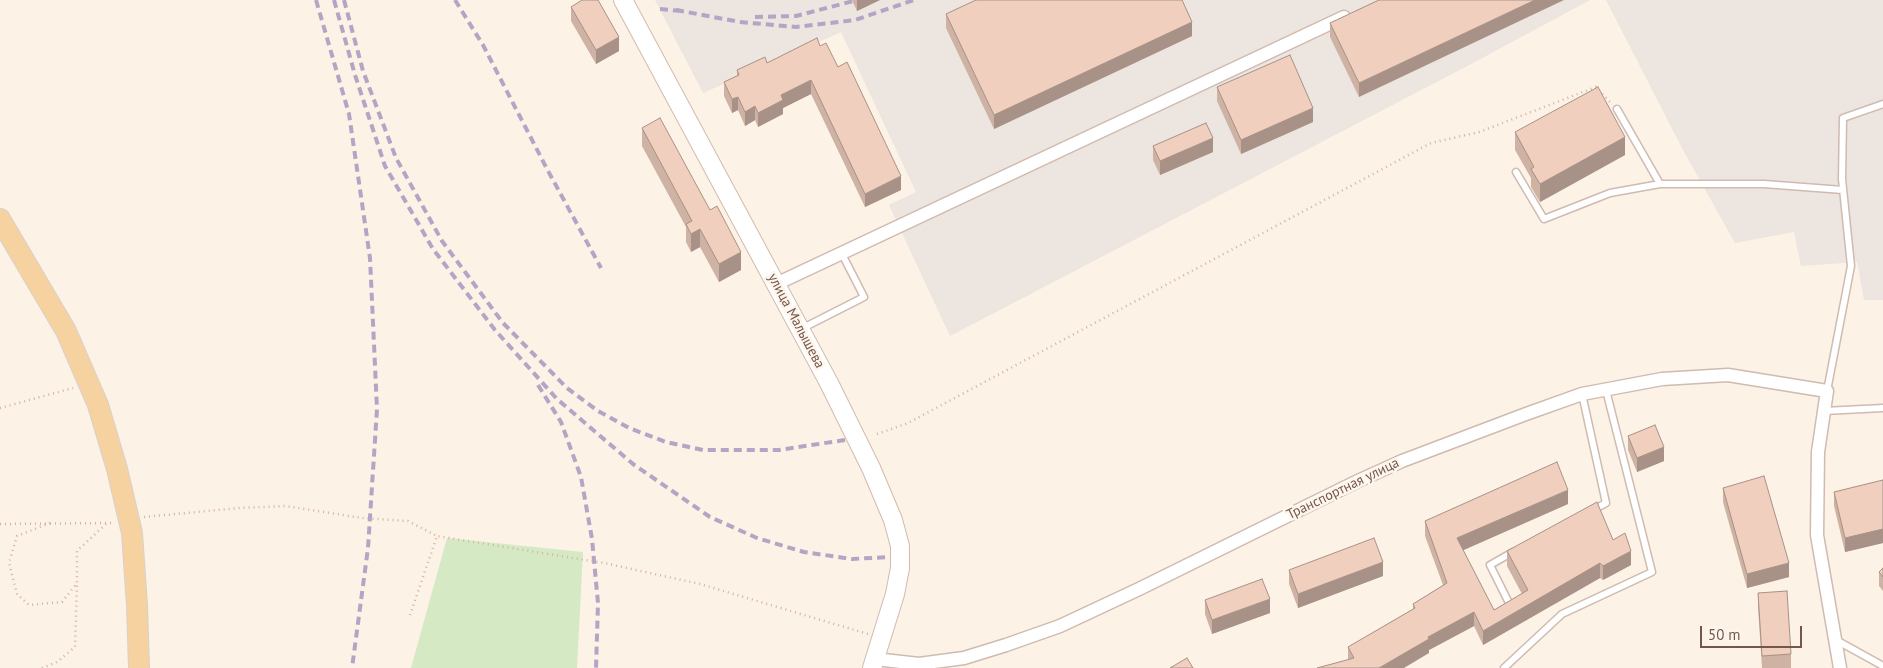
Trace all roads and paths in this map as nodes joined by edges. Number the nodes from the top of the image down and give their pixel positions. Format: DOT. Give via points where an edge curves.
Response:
graph roads {
  1 [pos="623,0"];
  2 [pos="1351,14"];
  3 [pos="1883,104"];
  4 [pos="1617,109"];
  5 [pos="1516,172"];
  6 [pos="1660,184"];
  7 [pos="1843,190"];
  8 [pos="0,219"];
  9 [pos="842,254"];
  10 [pos="776,284"];
  11 [pos="800,330"];
  12 [pos="89,383"];
  13 [pos="1606,390"];
  14 [pos="1827,391"];
  15 [pos="1582,394"];
  16 [pos="0,408"];
  17 [pos="1883,408"];
  18 [pos="1824,411"];
  19 [pos="877,434"];
  20 [pos="1589,512"];
  21 [pos="129,520"];
  22 [pos="50,523"];
  23 [pos="107,523"];
  24 [pos="0,524"];
  25 [pos="437,536"];
  26 [pos="1523,547"];
  27 [pos="77,583"];
  28 [pos="1510,605"];
  29 [pos="410,616"];
  30 [pos="881,638"];
  31 [pos="1836,640"];
  32 [pos="874,664"];
  33 [pos="1883,666"];
  34 [pos="42,668"];
  35 [pos="139,668"];
  36 [pos="1504,668"];
  37 [pos="1840,668"];
  1 -- 10 [label="main road, улица Малышева"];
  2 -- 9 [label="street"];
  3 -- 7 [label="lane" via="1843,118"];
  4 -- 6 [label="lane"];
  4 -- 19 [label="path" via="1596,87 1479,132 1431,143 908,423"];
  5 -- 6 [label="lane" via="1544,219 1610,193"];
  6 -- 7 [label="lane" via="1764,184"];
  7 -- 14 [label="lane" via="1851,266"];
  8 -- 12 [label="main road" via="66,331"];
  9 -- 10 [label="street"];
  9 -- 11 [label="lane" via="864,297"];
  10 -- 11 [label="main road, улица Малышева"];
  11 -- 30 [label="main road, улица Малышева" via="862,451 893,520 900,546 895,594"];
  12 -- 16 [label="path"];
  12 -- 21 [label="main road" via="117,469"];
  13 -- 14 [label="street, Транспортная улица" via="1662,379 1728,375"];
  13 -- 15 [label="street, Транспортная улица"];
  13 -- 36 [label="lane" via="1652,572 1562,614"];
  14 -- 18 [label="street"];
  15 -- 20 [label="lane" via="1606,503"];
  15 -- 32 [label="street, Транспортная улица" via="1402,461 1060,626 964,658 919,664"];
  17 -- 18 [label="lane"];
  18 -- 31 [label="street" via="1818,452 1817,535"];
  21 -- 23 [label="path"];
  21 -- 25 [label="path" via="286,506 362,518 408,521"];
  21 -- 35 [label="main road"];
  22 -- 23 [label="path"];
  22 -- 24 [label="path"];
  22 -- 27 [label="path" via="17,536 9,563 17,594 29,605 62,602"];
  23 -- 27 [label="path" via="77,551"];
  25 -- 29 [label="path"];
  25 -- 30 [label="path" via="604,562 700,584"];
  26 -- 28 [label="lane" via="1490,565"];
  27 -- 34 [label="path" via="76,647 57,662"];
  30 -- 32 [label="main road, улица Малышева"];
  31 -- 33 [label="lane"];
  31 -- 37 [label="street"];
}
